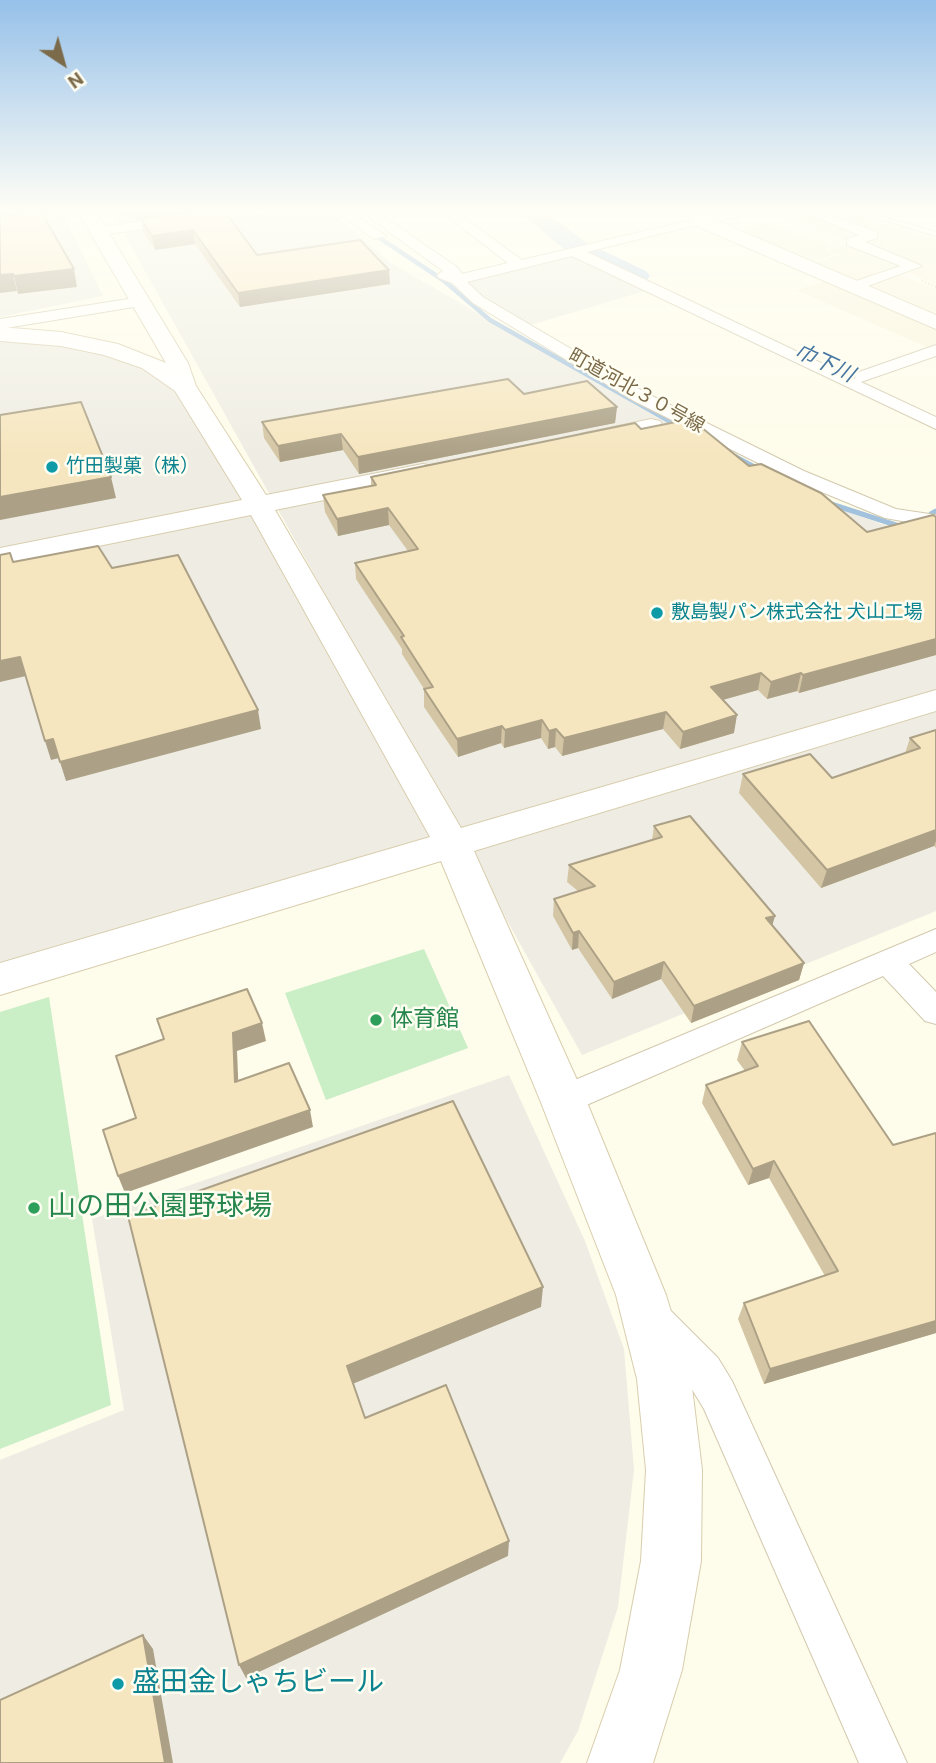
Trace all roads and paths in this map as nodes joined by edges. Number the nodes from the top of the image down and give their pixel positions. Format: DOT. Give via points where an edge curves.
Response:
graph roads {
  1 [pos="135,292"];
  2 [pos="470,292"];
  3 [pos="670,292"];
  4 [pos="677,292"];
  5 [pos="865,292"];
  6 [pos="141,302"];
  7 [pos="933,320"];
  8 [pos="0,324"];
  9 [pos="0,334"];
  10 [pos="936,350"];
  11 [pos="862,376"];
  12 [pos="184,386"];
  13 [pos="936,411"];
  14 [pos="936,424"];
  15 [pos="651,426"];
  16 [pos="562,444"];
  17 [pos="446,468"];
  18 [pos="259,505"];
  19 [pos="931,516"];
  20 [pos="0,557"];
  21 [pos="936,700"];
  22 [pos="453,846"];
  23 [pos="936,940"];
  24 [pos="887,961"];
  25 [pos="0,979"];
  26 [pos="936,1012"];
  27 [pos="563,1100"];
  28 [pos="648,1315"];
  29 [pos="620,1763"];
  30 [pos="883,1763"];
  1 -- 6 [label="street"];
  2 -- 19 [label="street, 町道河北３０号線" via="606,378 706,432 892,514"];
  3 -- 14 [label="street"];
  4 -- 11 [label="street"];
  5 -- 7 [label="street"];
  6 -- 8 [label="street"];
  6 -- 12 [label="street" via="177,363"];
  9 -- 12 [label="street" via="110,349 150,363"];
  10 -- 11 [label="street"];
  11 -- 13 [label="street"];
  12 -- 18 [label="street"];
  15 -- 16 [label="street"];
  17 -- 18 [label="street"];
  18 -- 20 [label="street"];
  18 -- 22 [label="street"];
  21 -- 22 [label="street"];
  22 -- 25 [label="street"];
  22 -- 27 [label="street"];
  23 -- 24 [label="street"];
  24 -- 26 [label="street"];
  24 -- 27 [label="street"];
  27 -- 28 [label="street"];
  28 -- 29 [label="street" via="669,1415 673,1530 656,1648"];
  28 -- 30 [label="street" via="687,1352 718,1395"];
}
